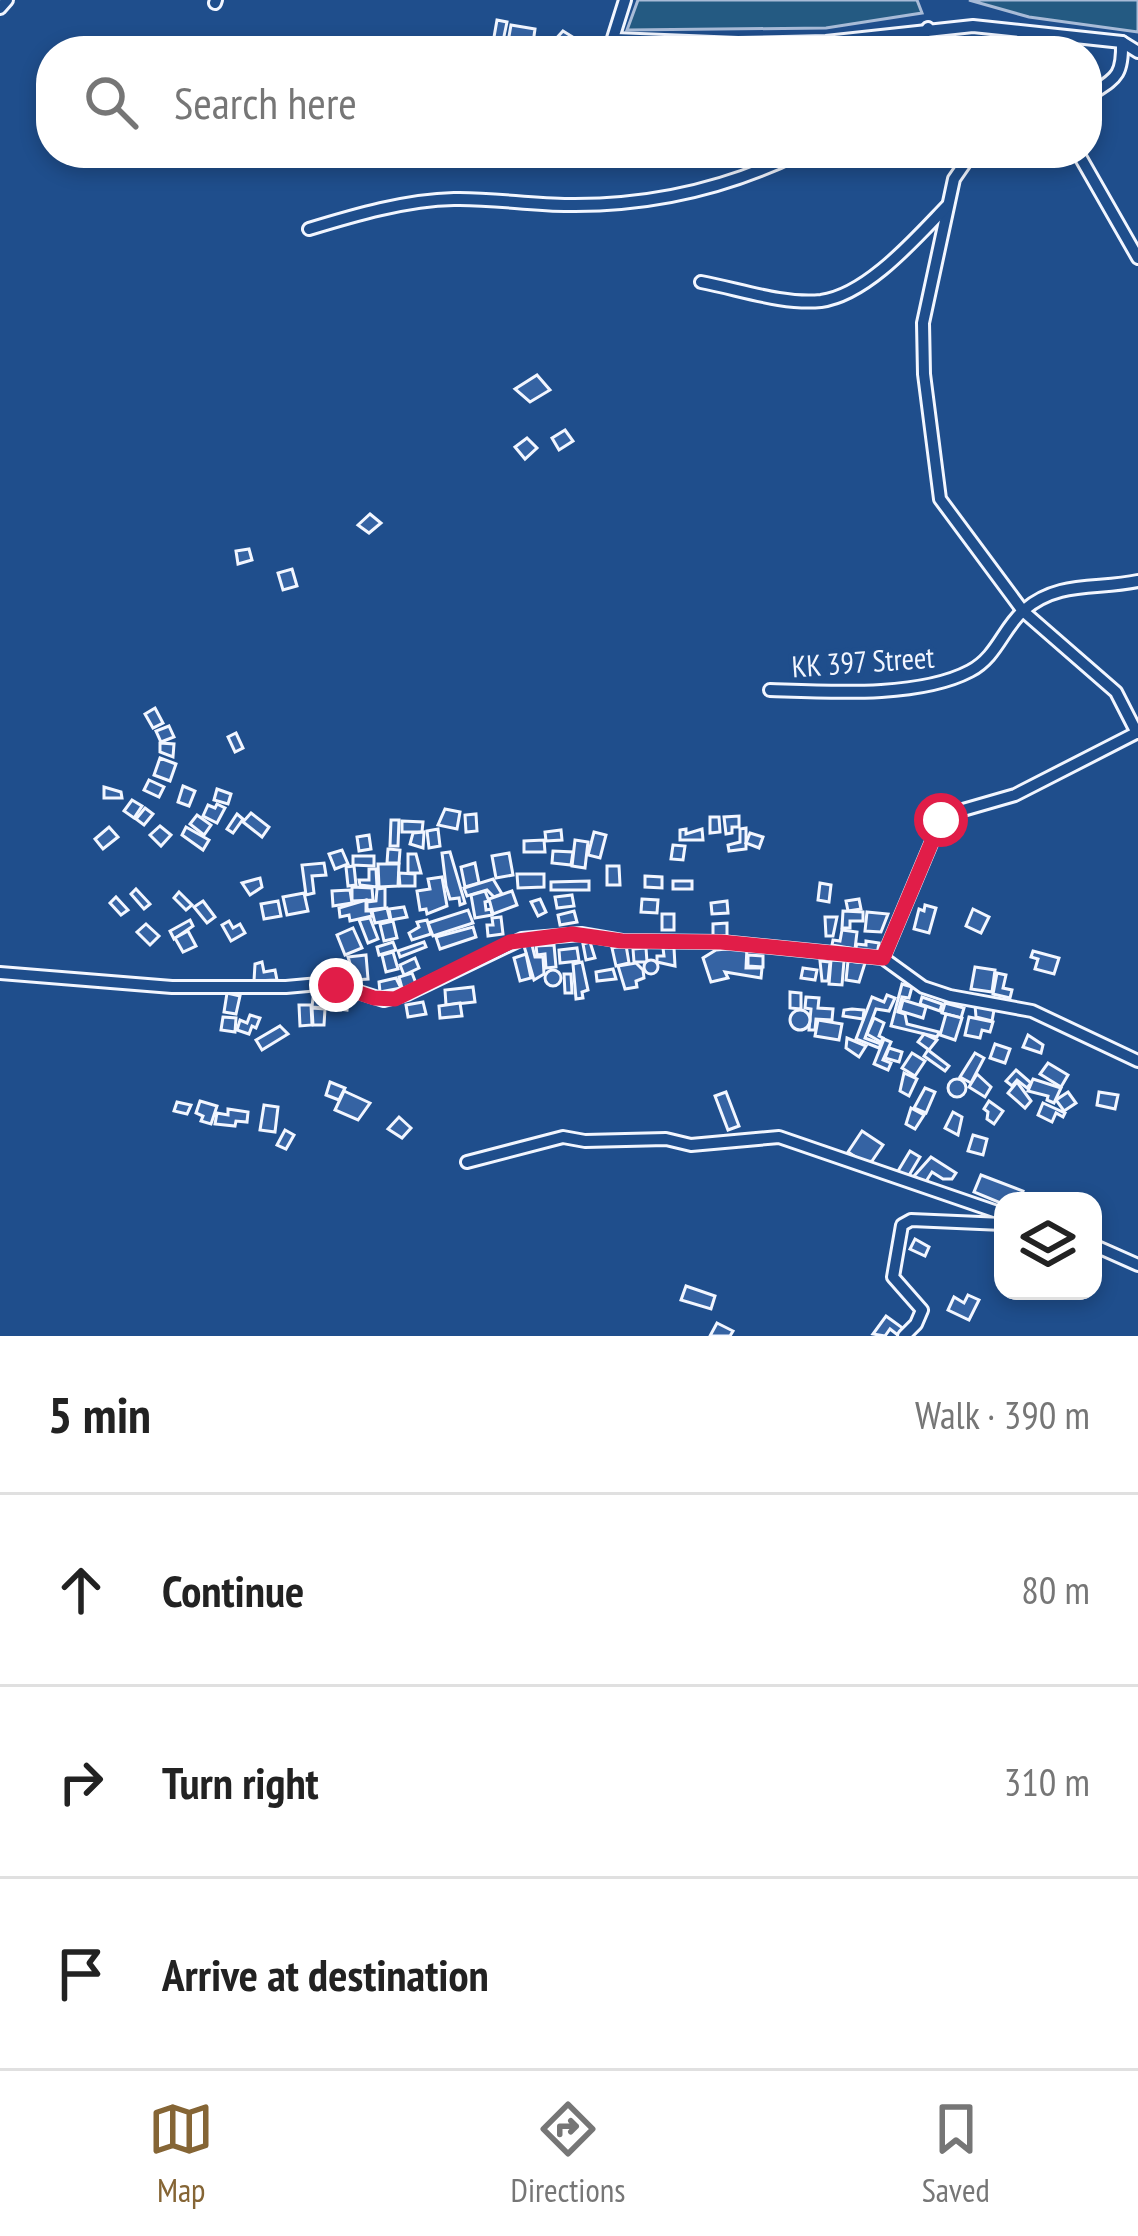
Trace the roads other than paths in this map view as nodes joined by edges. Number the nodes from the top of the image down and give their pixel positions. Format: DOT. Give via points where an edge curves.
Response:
graph roads {
  1 [pos="7,0"];
  2 [pos="625,0"];
  3 [pos="0,8"];
  4 [pos="928,28"];
  5 [pos="615,36"];
  6 [pos="870,36"];
  7 [pos="923,36"];
  8 [pos="1066,36"];
  9 [pos="1102,40"];
  10 [pos="1122,42"];
  11 [pos="1138,52"];
  12 [pos="1102,87"];
  13 [pos="768,168"];
  14 [pos="962,168"];
  15 [pos="1087,168"];
  16 [pos="949,204"];
  17 [pos="309,229"];
  18 [pos="1138,258"];
  19 [pos="701,282"];
  20 [pos="1138,581"];
  21 [pos="1023,611"];
  22 [pos="770,690"];
  23 [pos="1137,732"];
  24 [pos="883,958"];
  25 [pos="0,974"];
  26 [pos="1138,1060"];
  27 [pos="467,1162"];
  28 [pos="994,1211"];
  29 [pos="994,1224"];
  30 [pos="1102,1249"];
  31 [pos="1138,1265"];
  32 [pos="904,1336"];
  1 -- 3 [label="street"];
  2 -- 5 [label="street"];
  4 -- 6 [label="street"];
  4 -- 7 [label="street"];
  4 -- 8 [label="street"];
  9 -- 10 [label="street"];
  10 -- 11 [label="street"];
  10 -- 12 [label="street" via="1123,66"];
  13 -- 17 [label="street" via="682,195 577,206 451,199"];
  14 -- 16 [label="street"];
  15 -- 18 [label="street"];
  16 -- 19 [label="street" via="882,272 825,301"];
  16 -- 21 [label="street" via="923,323 934,472 954,521"];
  20 -- 21 [label="street, KK 397 Street" via="1054,591"];
  21 -- 22 [label="street, KK 397 Street" via="991,656 937,685"];
  21 -- 23 [label="street" via="1116,692"];
  23 -- 24 [label="street" via="1016,795 941,820"];
  24 -- 25 [label="street" via="721,942 538,937 384,1000 330,983 172,987"];
  24 -- 26 [label="street" via="923,987 1032,1011"];
  27 -- 28 [label="street" via="562,1137 691,1144 779,1137"];
  29 -- 32 [label="street" via="902,1225 893,1277 922,1310"];
  30 -- 31 [label="street"];
}
